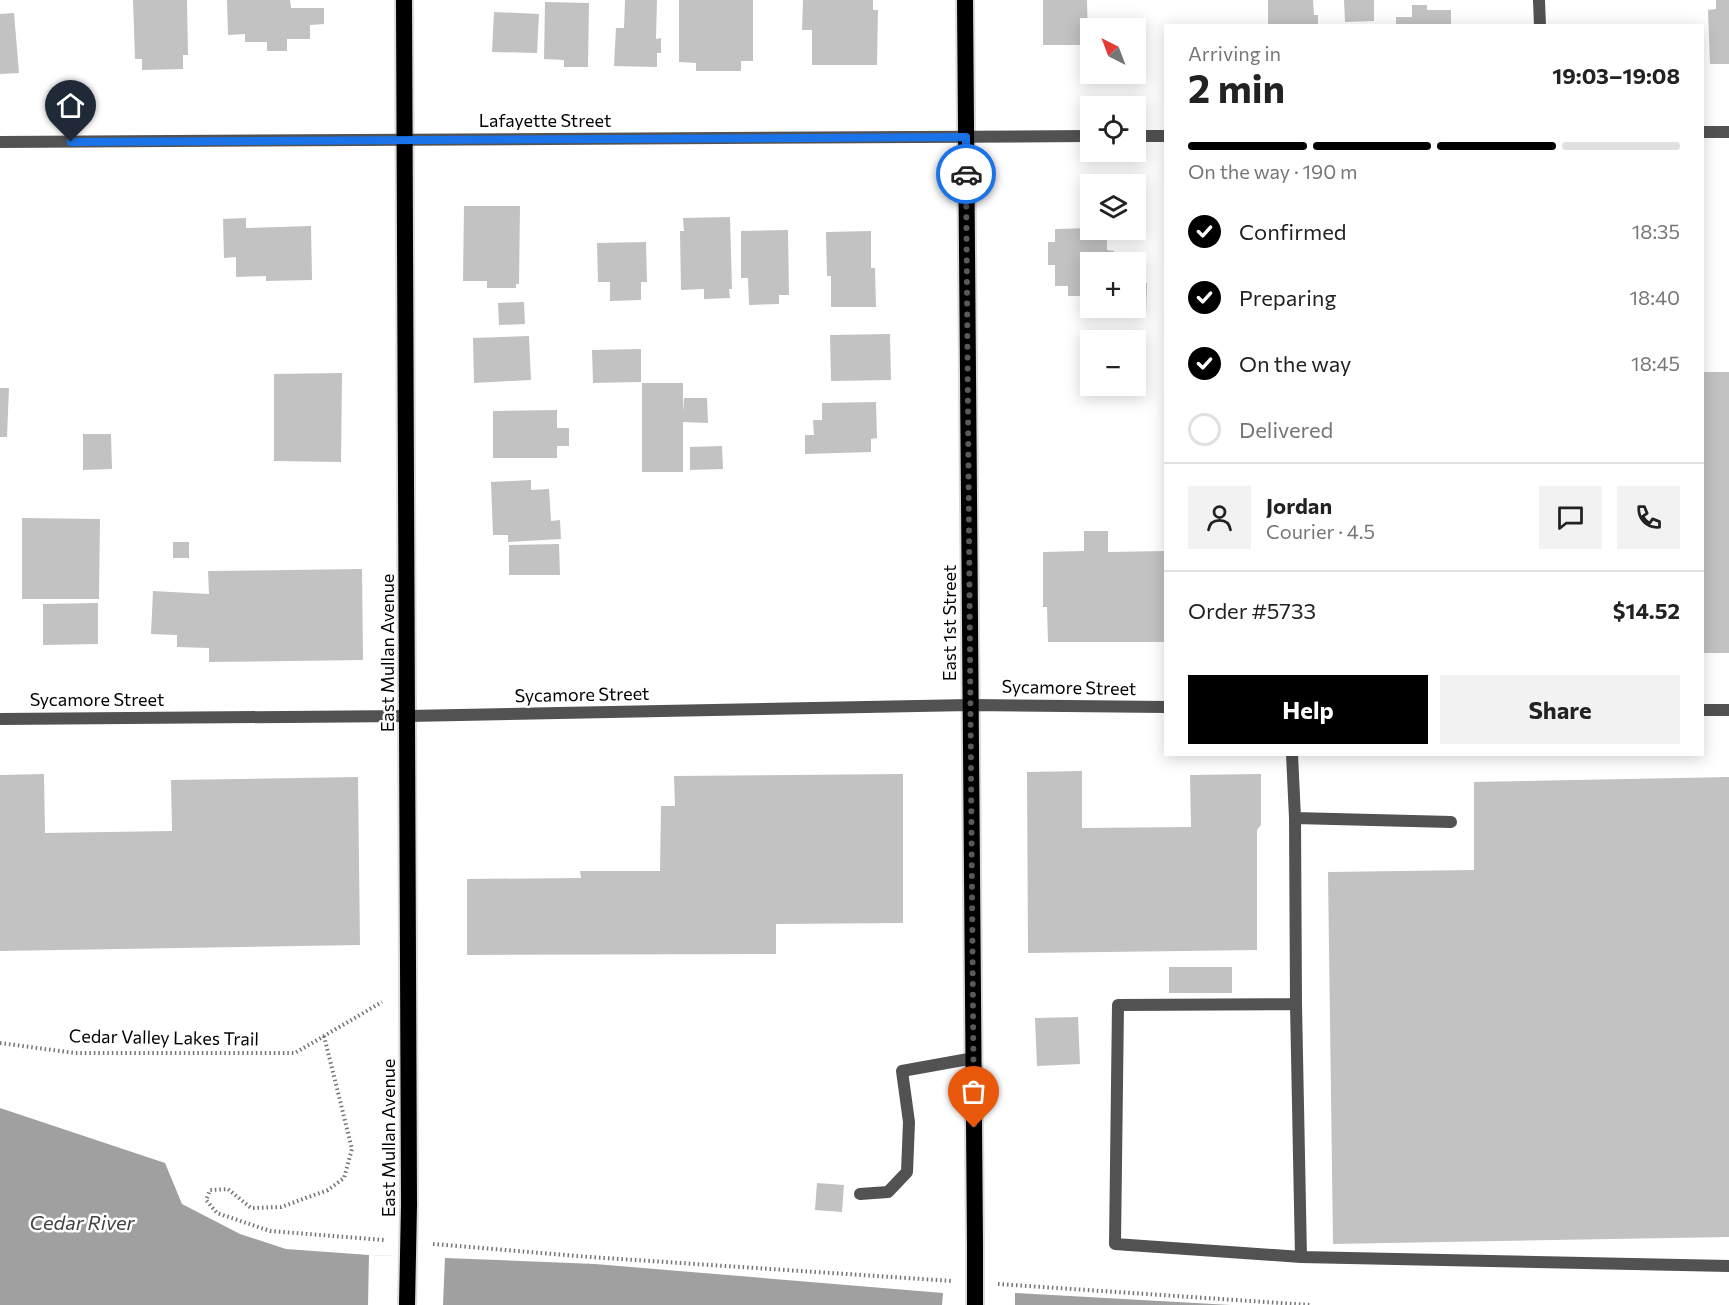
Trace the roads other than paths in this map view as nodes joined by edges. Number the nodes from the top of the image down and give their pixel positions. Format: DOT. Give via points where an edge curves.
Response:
graph roads {
  1 [pos="404,0"];
  2 [pos="964,0"];
  3 [pos="1539,0"];
  4 [pos="1540,24"];
  5 [pos="1704,132"];
  6 [pos="1729,132"];
  7 [pos="1080,136"];
  8 [pos="1146,136"];
  9 [pos="1164,136"];
  10 [pos="966,137"];
  11 [pos="404,140"];
  12 [pos="0,142"];
  13 [pos="970,705"];
  14 [pos="1164,707"];
  15 [pos="1704,710"];
  16 [pos="1729,710"];
  17 [pos="408,716"];
  18 [pos="0,719"];
  19 [pos="1292,756"];
  20 [pos="1295,818"];
  21 [pos="1451,822"];
  22 [pos="1296,1004"];
  23 [pos="974,1058"];
  24 [pos="860,1194"];
  25 [pos="1301,1257"];
  26 [pos="1729,1266"];
  27 [pos="407,1305"];
  28 [pos="975,1305"];
  1 -- 11 [label="highway, East Mullan Avenue"];
  2 -- 10 [label="highway, East 1st Street"];
  3 -- 4 [label="street"];
  5 -- 6 [label="street"];
  7 -- 10 [label="street, Lafayette Street"];
  8 -- 9 [label="street"];
  10 -- 11 [label="street, Lafayette Street"];
  10 -- 13 [label="highway, East 1st Street"];
  11 -- 12 [label="street, Lafayette Street"];
  11 -- 17 [label="highway, East Mullan Avenue"];
  13 -- 14 [label="street, Sycamore Street"];
  13 -- 17 [label="street, Sycamore Street"];
  13 -- 23 [label="highway, East 1st Street"];
  15 -- 16 [label="street"];
  17 -- 18 [label="street, Sycamore Street"];
  17 -- 27 [label="highway, East Mullan Avenue, bridge"];
  19 -- 20 [label="street"];
  20 -- 21 [label="street"];
  20 -- 22 [label="street"];
  22 -- 25 [label="street"];
  22 -- 25 [label="street" via="1118,1005 1115,1244"];
  23 -- 24 [label="street" via="902,1071 909,1122 907,1172 888,1192"];
  23 -- 28 [label="highway, East 1st Street, bridge"];
  25 -- 26 [label="street"];
}
